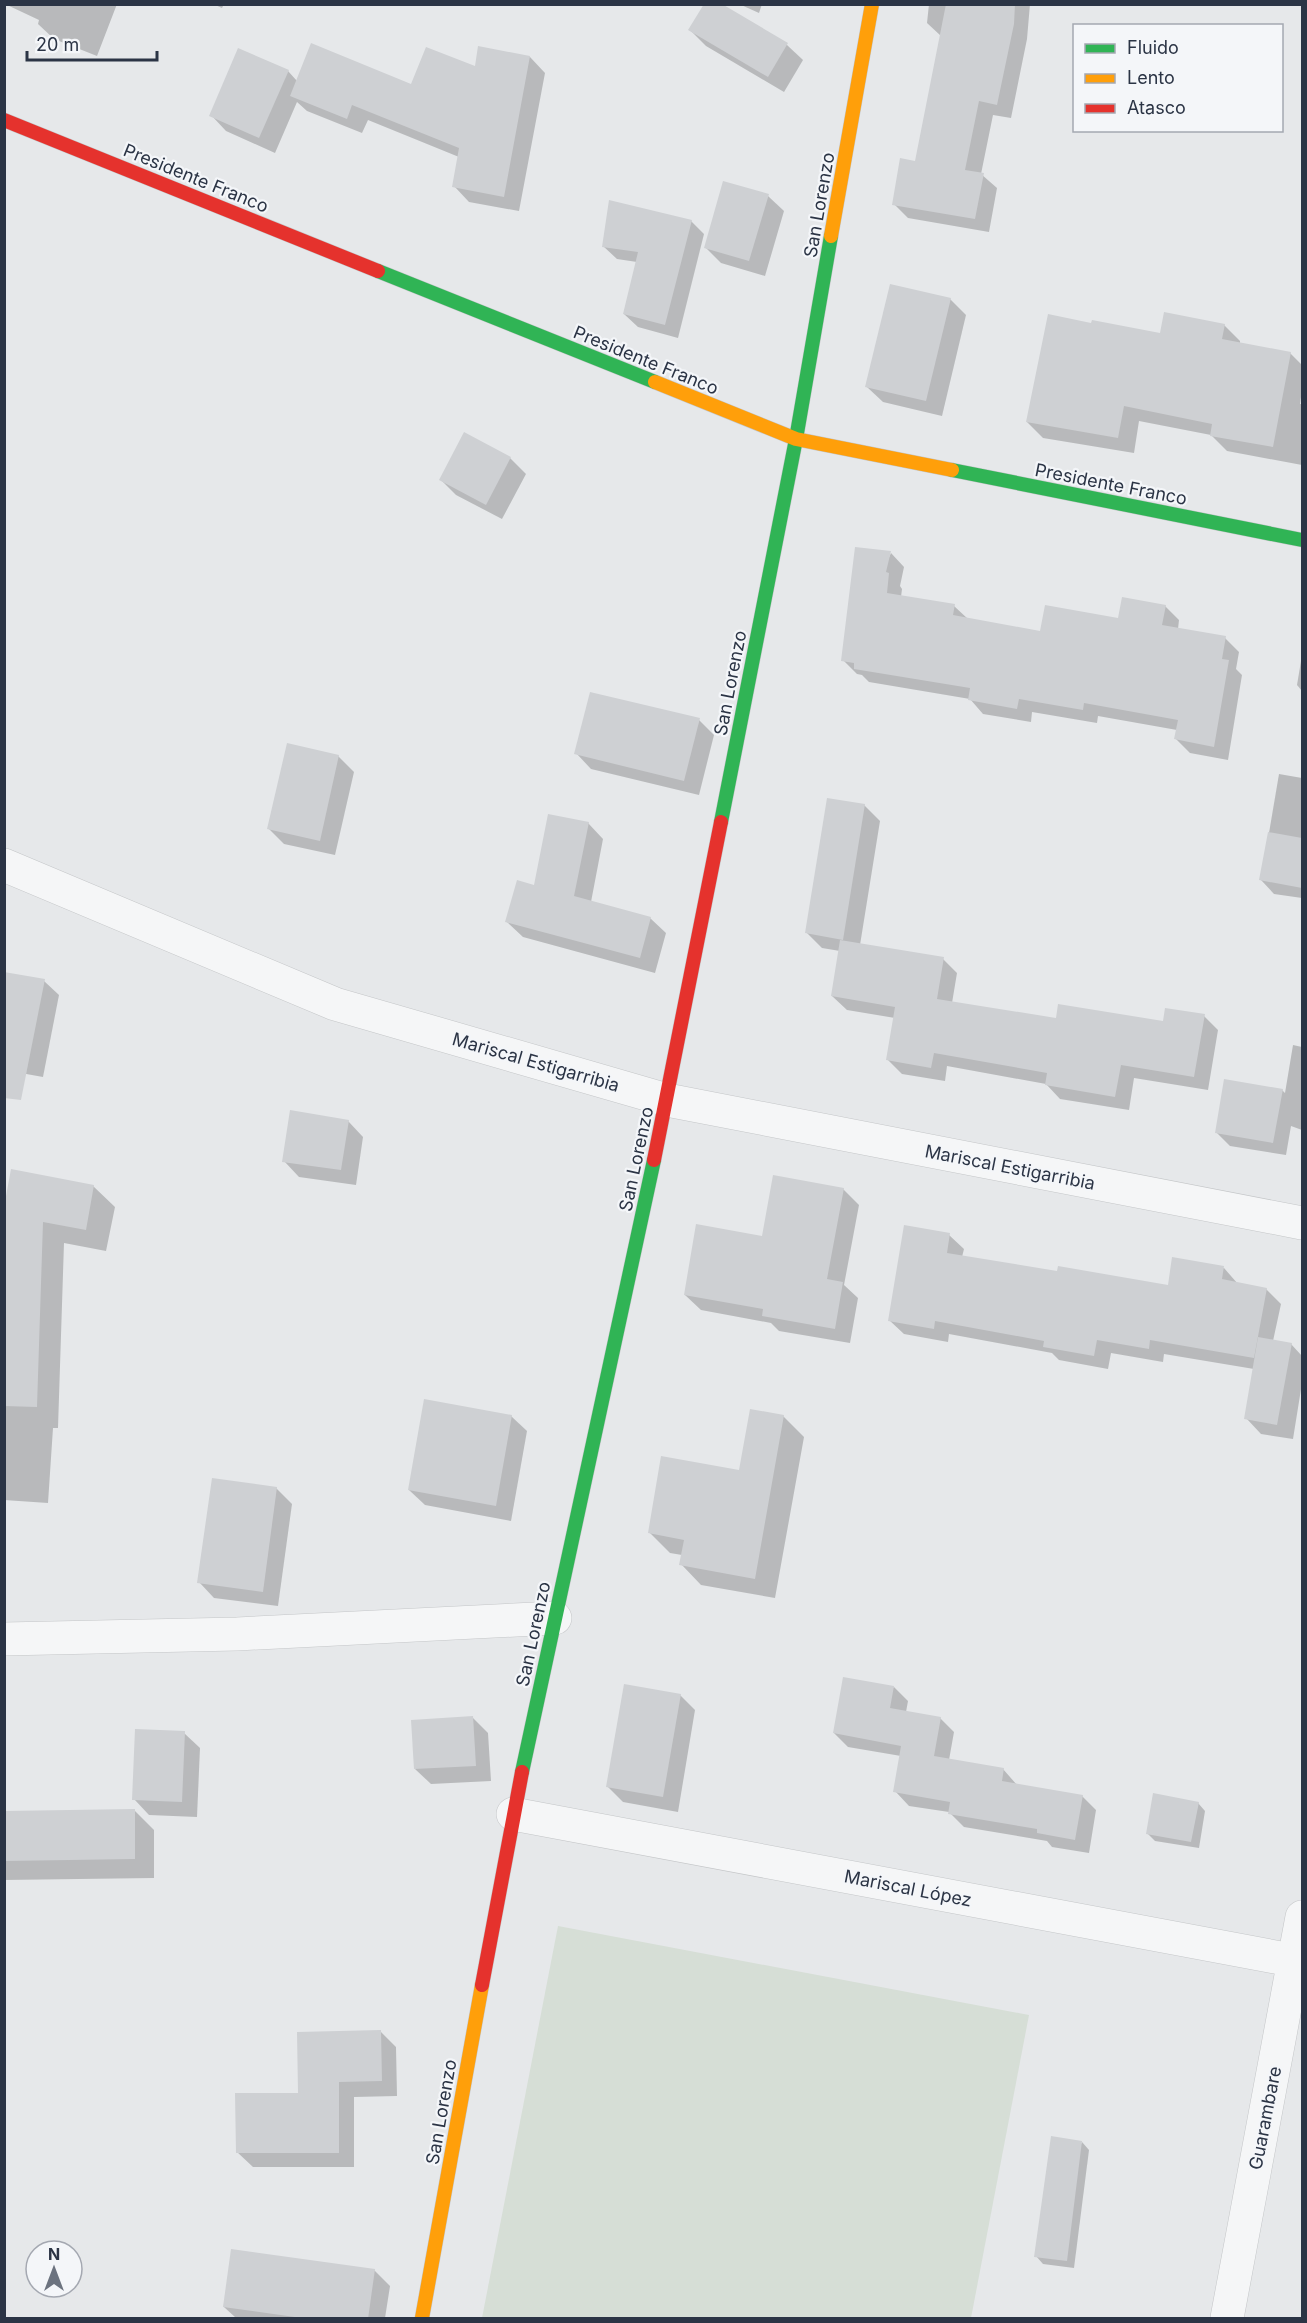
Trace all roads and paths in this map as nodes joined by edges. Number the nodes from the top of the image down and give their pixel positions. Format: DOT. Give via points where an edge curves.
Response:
graph roads {
  1 [pos="872,4"];
  2 [pos="4,120"];
  3 [pos="796,440"];
  4 [pos="1302,540"];
  5 [pos="4,865"];
  6 [pos="667,1100"];
  7 [pos="1302,1223"];
  8 [pos="555,1618"];
  9 [pos="4,1639"];
  10 [pos="513,1814"];
  11 [pos="1302,1917"];
  12 [pos="1298,1961"];
  13 [pos="422,2319"];
  14 [pos="1227,2319"];
  1 -- 3 [label="street, San Lorenzo"];
  2 -- 3 [label="street, Presidente Franco"];
  3 -- 4 [label="street, Presidente Franco"];
  3 -- 6 [label="street, San Lorenzo"];
  5 -- 6 [label="street, Mariscal Estigarribia" via="336,1004"];
  6 -- 7 [label="street, Mariscal Estigarribia"];
  6 -- 8 [label="street, San Lorenzo"];
  8 -- 9 [label="street" via="237,1634"];
  8 -- 10 [label="street, San Lorenzo"];
  10 -- 12 [label="street, Mariscal López"];
  10 -- 13 [label="street, San Lorenzo"];
  11 -- 12 [label="street, Guarambare"];
  12 -- 14 [label="street, Guarambare"];
}
